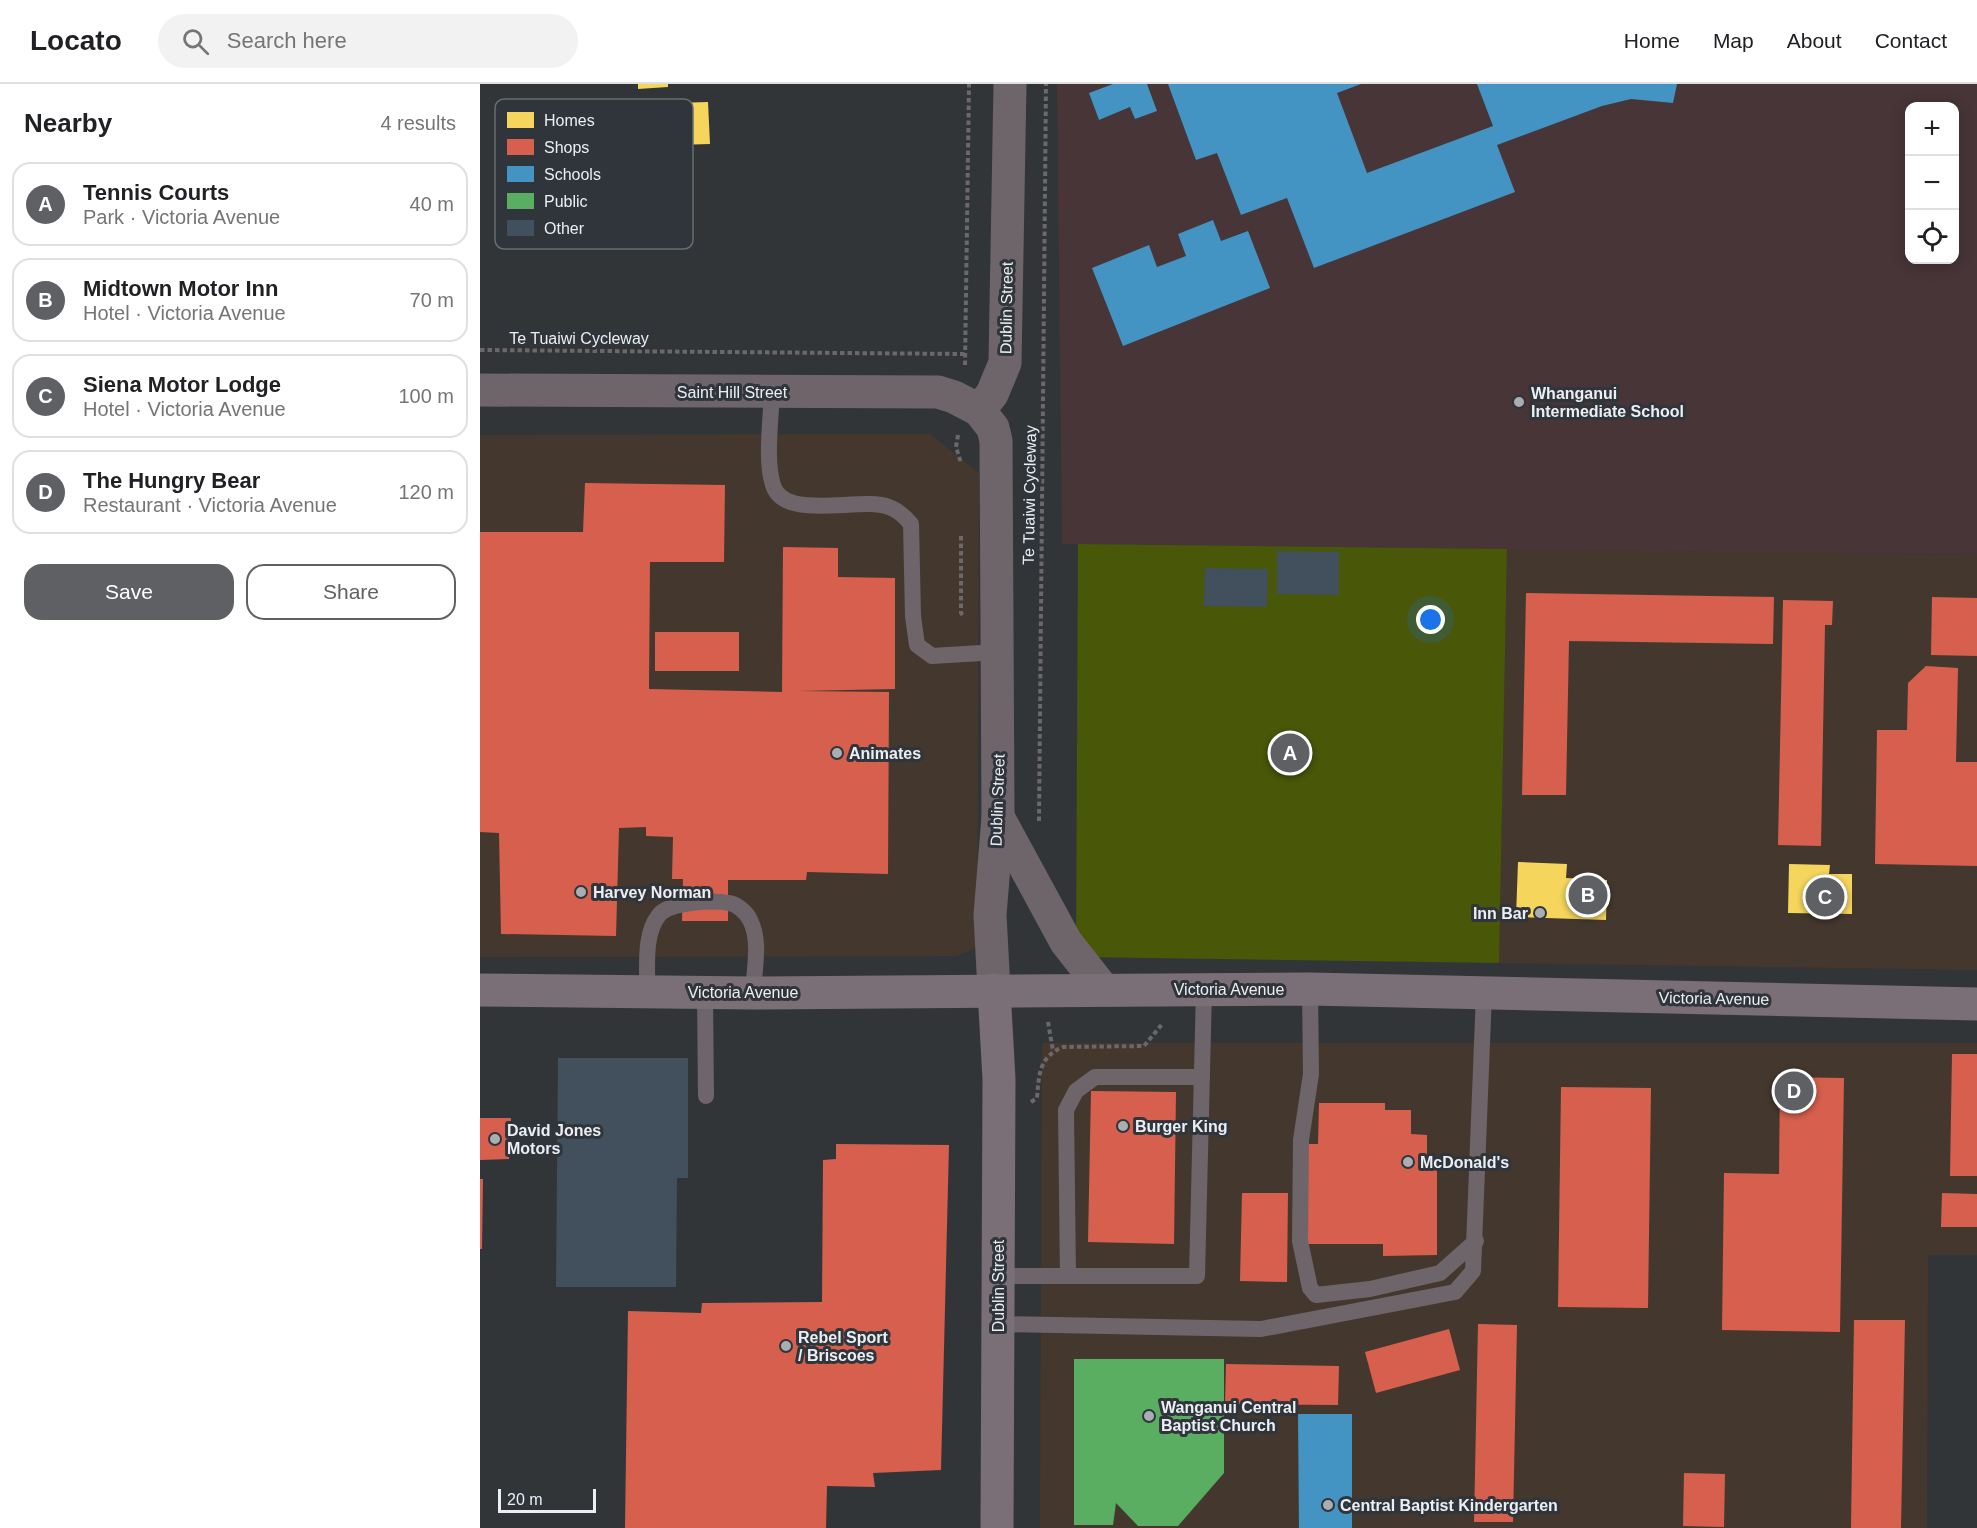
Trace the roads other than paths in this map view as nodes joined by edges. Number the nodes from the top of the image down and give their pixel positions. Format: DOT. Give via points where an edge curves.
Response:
graph roads {
  1 [pos="1010,84"];
  2 [pos="480,390"];
  3 [pos="772,392"];
  4 [pos="979,410"];
  5 [pos="998,652"];
  6 [pos="999,817"];
  7 [pos="1103,989"];
  8 [pos="1204,989"];
  9 [pos="1310,989"];
  10 [pos="480,990"];
  11 [pos="994,990"];
  12 [pos="647,992"];
  13 [pos="705,993"];
  14 [pos="753,993"];
  15 [pos="1484,993"];
  16 [pos="1977,1004"];
  17 [pos="1202,1077"];
  18 [pos="706,1096"];
  19 [pos="1476,1241"];
  20 [pos="998,1276"];
  21 [pos="1068,1276"];
  22 [pos="998,1324"];
  23 [pos="997,1528"];
  1 -- 4 [label="street, Dublin Street" via="1005,363 992,394"];
  2 -- 3 [label="street, Saint Hill Street"];
  3 -- 4 [label="street, Saint Hill Street" via="938,392"];
  3 -- 5 [label="lane" via="770,468 778,496 793,504 888,506 903,514 911,524 917,645 932,656"];
  4 -- 5 [label="street, Dublin Street" via="993,428 996,441"];
  5 -- 6 [label="street, Dublin Street"];
  6 -- 7 [label="street" via="1066,942"];
  6 -- 11 [label="street, Dublin Street" via="990,915"];
  7 -- 8 [label="main road, Victoria Avenue"];
  7 -- 11 [label="main road, Victoria Avenue"];
  8 -- 9 [label="main road, Victoria Avenue"];
  8 -- 17 [label="lane"];
  9 -- 15 [label="main road, Victoria Avenue"];
  9 -- 19 [label="lane" via="1311,1074 1301,1140 1300,1240 1310,1288 1316,1295 1370,1289 1440,1272"];
  10 -- 12 [label="main road, Victoria Avenue"];
  11 -- 14 [label="main road, Victoria Avenue"];
  11 -- 20 [label="main road, Dublin Street" via="999,1079"];
  12 -- 13 [label="main road, Victoria Avenue"];
  12 -- 14 [label="lane" via="648,939 659,915 672,905 731,903 751,920 755,939"];
  13 -- 14 [label="main road, Victoria Avenue"];
  13 -- 18 [label="lane"];
  15 -- 16 [label="main road, Victoria Avenue"];
  15 -- 19 [label="lane"];
  17 -- 21 [label="lane" via="1095,1077 1076,1091 1066,1110"];
  17 -- 21 [label="lane" via="1197,1276"];
  19 -- 22 [label="lane" via="1473,1271 1455,1292 1261,1329"];
  20 -- 21 [label="lane"];
  20 -- 22 [label="main road, Dublin Street"];
  22 -- 23 [label="main road, Dublin Street"];
}
